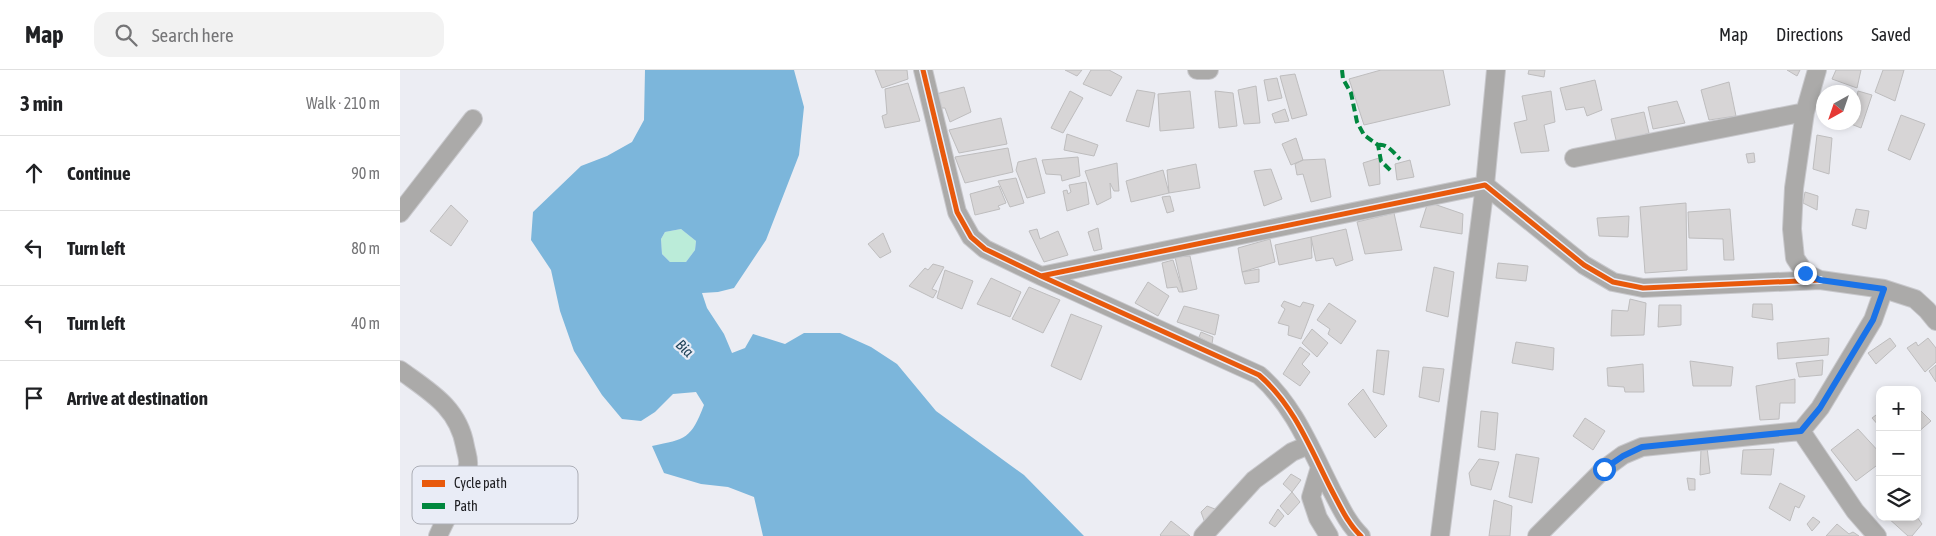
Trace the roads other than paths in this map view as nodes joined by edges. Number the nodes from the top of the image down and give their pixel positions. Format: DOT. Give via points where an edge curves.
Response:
graph roads {
  1 [pos="922,70"];
  2 [pos="1197,70"];
  3 [pos="1209,70"];
  4 [pos="1496,70"];
  5 [pos="1817,70"];
  6 [pos="1805,112"];
  7 [pos="473,119"];
  8 [pos="1574,158"];
  9 [pos="1485,185"];
  10 [pos="400,213"];
  11 [pos="1040,276"];
  12 [pos="1820,280"];
  13 [pos="1884,289"];
  14 [pos="1936,321"];
  15 [pos="400,370"];
  16 [pos="1801,431"];
  17 [pos="1308,445"];
  18 [pos="467,466"];
  19 [pos="1320,467"];
  20 [pos="443,524"];
  21 [pos="438,536"];
  22 [pos="1203,536"];
  23 [pos="1328,536"];
  24 [pos="1361,536"];
  25 [pos="1440,536"];
  26 [pos="1537,536"];
  27 [pos="1877,536"];
  1 -- 11 [label="street" via="956,212 971,237 985,249"];
  2 -- 3 [label="street"];
  4 -- 9 [label="street"];
  5 -- 6 [label="street"];
  6 -- 8 [label="street"];
  6 -- 12 [label="street" via="1794,188 1792,229 1795,258 1805,273"];
  7 -- 10 [label="street"];
  9 -- 11 [label="street"];
  9 -- 12 [label="street" via="1584,265 1613,282 1643,288"];
  9 -- 25 [label="street"];
  11 -- 17 [label="street" via="1259,375 1288,405"];
  12 -- 13 [label="street"];
  13 -- 14 [label="street" via="1915,299"];
  13 -- 16 [label="street" via="1873,320 1820,408"];
  15 -- 18 [label="street" via="452,412 464,438"];
  16 -- 26 [label="street" via="1642,447 1604,469"];
  16 -- 27 [label="street" via="1855,510"];
  17 -- 19 [label="street"];
  17 -- 22 [label="street" via="1292,452 1254,480"];
  19 -- 23 [label="street" via="1311,497"];
  19 -- 24 [label="street" via="1342,511"];
  20 -- 21 [label="street"];
}
